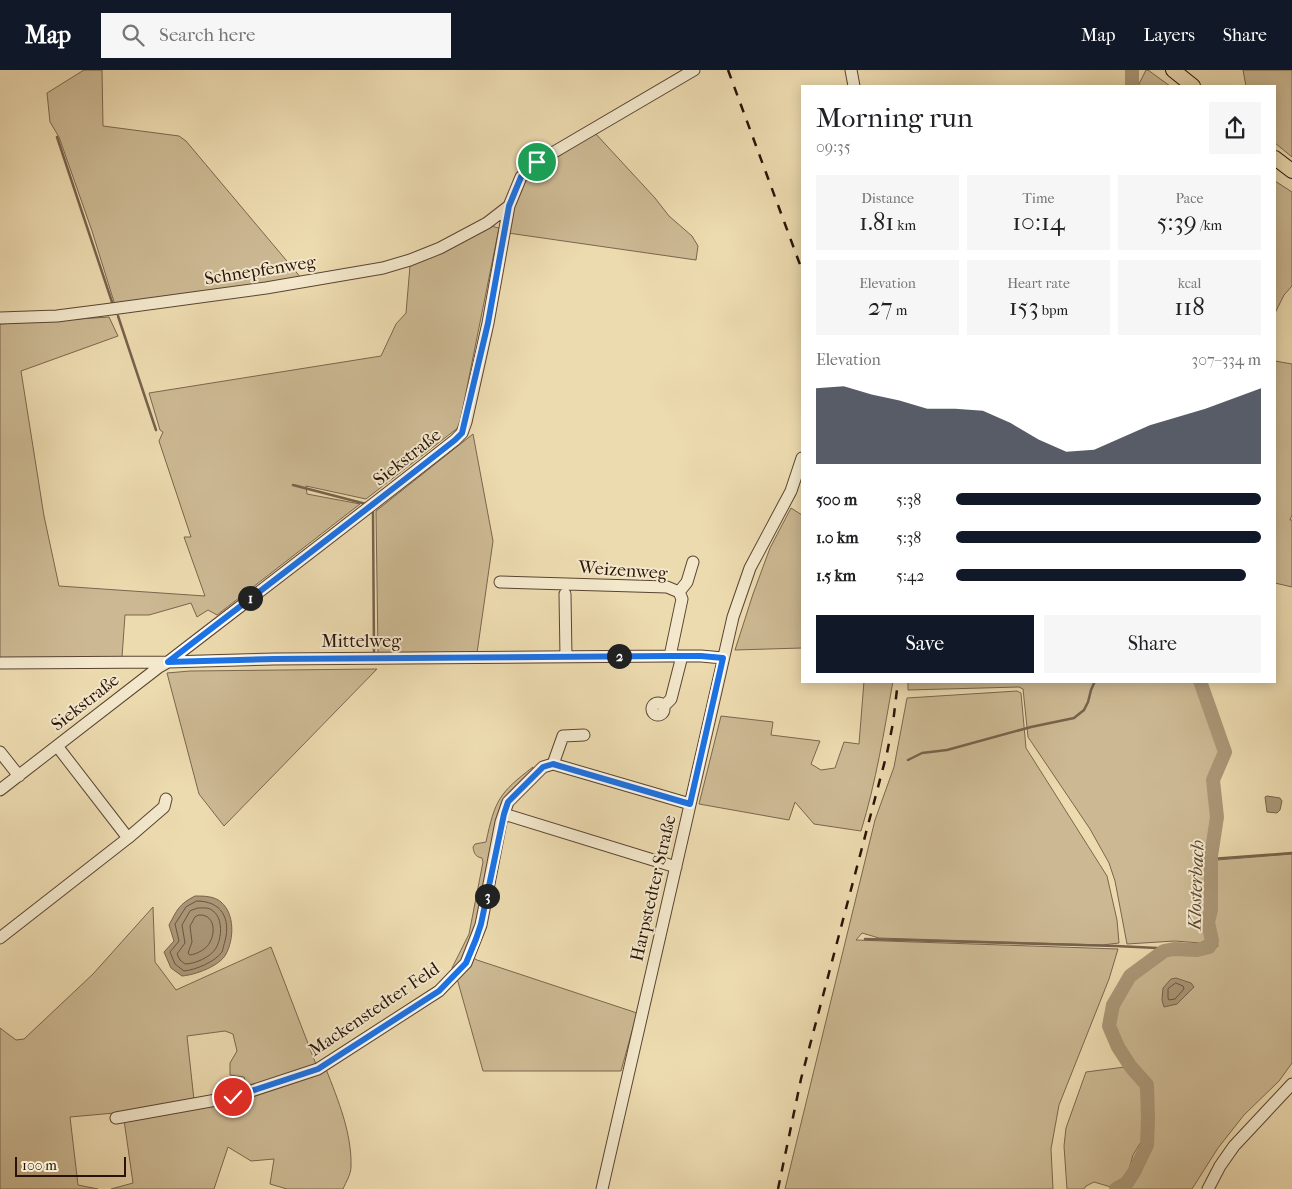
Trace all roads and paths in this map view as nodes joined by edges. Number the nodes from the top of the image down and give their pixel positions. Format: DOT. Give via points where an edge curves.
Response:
graph roads {
  1 [pos="694,70"];
  2 [pos="851,70"];
  3 [pos="1173,70"];
  4 [pos="854,85"];
  5 [pos="1192,85"];
  6 [pos="1276,159"];
  7 [pos="1292,171"];
  8 [pos="509,206"];
  9 [pos="0,318"];
  10 [pos="801,461"];
  11 [pos="693,562"];
  12 [pos="500,582"];
  13 [pos="679,592"];
  14 [pos="565,594"];
  15 [pos="676,656"];
  16 [pos="566,657"];
  17 [pos="723,658"];
  18 [pos="168,662"];
  19 [pos="0,663"];
  20 [pos="664,706"];
  21 [pos="584,735"];
  22 [pos="57,746"];
  23 [pos="0,752"];
  24 [pos="553,764"];
  25 [pos="19,776"];
  26 [pos="0,790"];
  27 [pos="166,799"];
  28 [pos="690,804"];
  29 [pos="504,814"];
  30 [pos="128,838"];
  31 [pos="676,867"];
  32 [pos="0,938"];
  33 [pos="1292,1084"];
  34 [pos="116,1118"];
  35 [pos="602,1189"];
  36 [pos="1208,1189"];
  1 -- 8 [label="street, Siekstraße" via="537,162 521,177"];
  2 -- 4 [label="street"];
  3 -- 5 [label="main road"];
  6 -- 7 [label="main road"];
  8 -- 9 [label="street, Schnepfenweg" via="487,223 440,248 383,268 104,310"];
  8 -- 18 [label="street, Siekstraße" via="488,323 462,433"];
  10 -- 17 [label="street, Harpstedter Straße" via="791,491 750,568"];
  11 -- 13 [label="street" via="687,582"];
  12 -- 13 [label="street, Weizenweg" via="667,587"];
  13 -- 15 [label="street, Weizenweg" via="682,605"];
  14 -- 16 [label="street"];
  15 -- 16 [label="street, Mittelweg"];
  15 -- 17 [label="street, Mittelweg"];
  15 -- 20 [label="street, Weizenweg" via="671,699"];
  16 -- 18 [label="street, Mittelweg"];
  17 -- 28 [label="street, Harpstedter Straße"];
  18 -- 19 [label="street, Mittelweg"];
  18 -- 22 [label="street, Siekstraße"];
  21 -- 24 [label="street" via="563,736"];
  22 -- 25 [label="street, Siekstraße"];
  22 -- 30 [label="street"];
  23 -- 25 [label="street"];
  24 -- 28 [label="street"];
  24 -- 29 [label="street, Mackenstedter Feld" via="543,767 528,781 508,802"];
  25 -- 26 [label="street, Siekstraße"];
  27 -- 30 [label="street" via="164,807"];
  28 -- 31 [label="street, Harpstedter Straße"];
  29 -- 31 [label="street"];
  29 -- 34 [label="street, Mackenstedter Feld" via="476,939 466,963 439,991 318,1069 233,1097"];
  30 -- 32 [label="street"];
  31 -- 35 [label="street, Harpstedter Straße"];
  33 -- 36 [label="street" via="1250,1126 1220,1166"];
}
